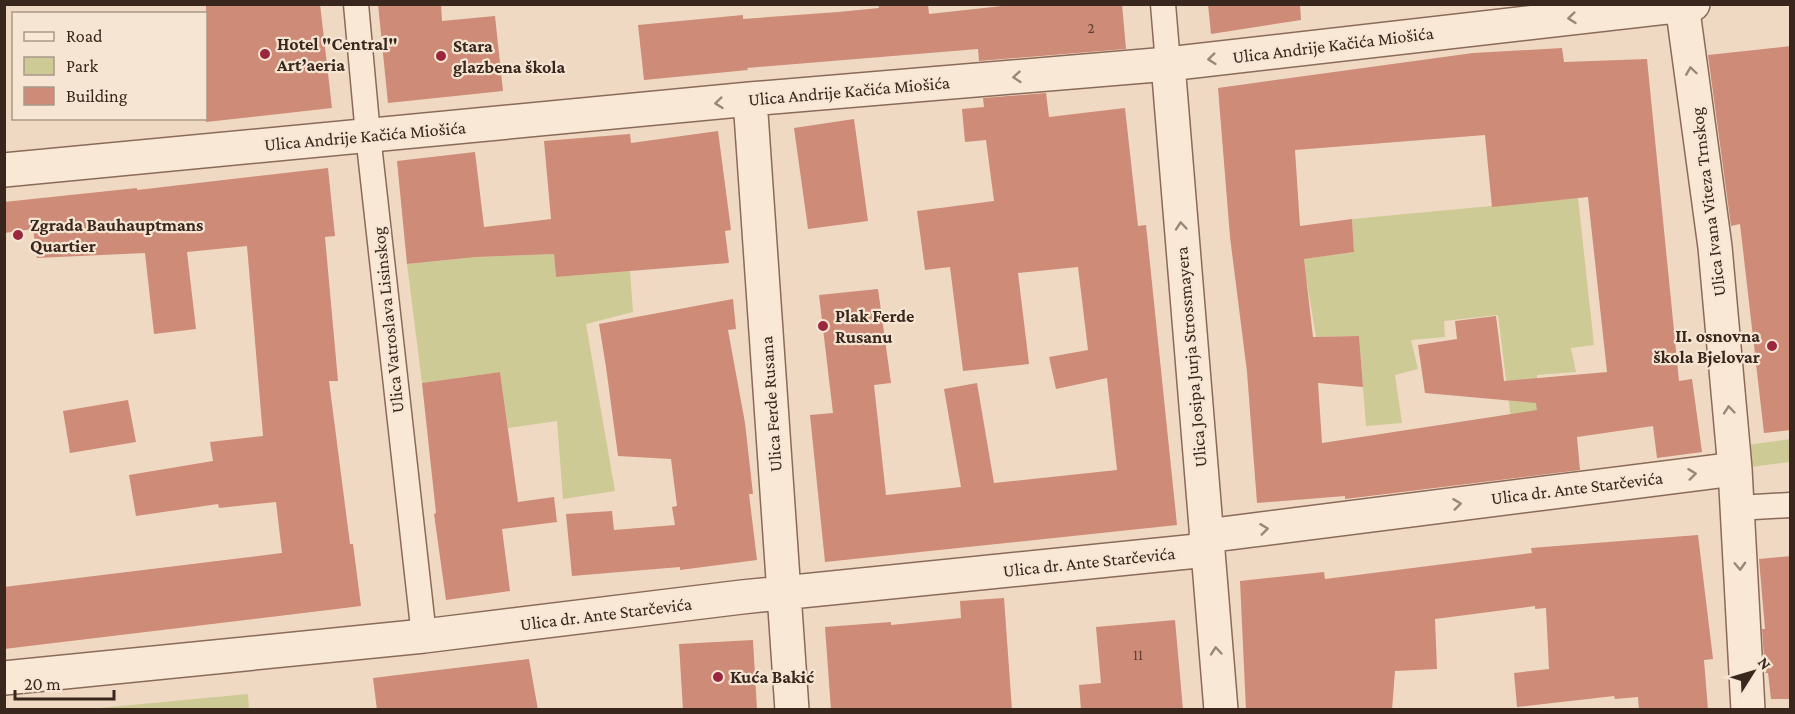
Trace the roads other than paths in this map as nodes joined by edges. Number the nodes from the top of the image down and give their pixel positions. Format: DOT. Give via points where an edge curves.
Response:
graph roads {
  1 [pos="356,4"];
  2 [pos="1162,4"];
  3 [pos="1693,4"];
  4 [pos="1682,5"];
  5 [pos="1168,64"];
  6 [pos="750,99"];
  7 [pos="368,135"];
  8 [pos="4,170"];
  9 [pos="1736,488"];
  10 [pos="1791,505"];
  11 [pos="1206,543"];
  12 [pos="784,593"];
  13 [pos="424,636"];
  14 [pos="4,678"];
  15 [pos="791,709"];
  16 [pos="1221,710"];
  17 [pos="1748,710"];
  1 -- 7 [label="street, Ulica Vatroslava Lisinskog"];
  2 -- 5 [label="street, Ulica Josipa Jurja Strossmayera"];
  3 -- 4 [label="street, Ulica Andrije Kačića Miošića"];
  4 -- 5 [label="street, Ulica Andrije Kačića Miošića, one-way"];
  9 -- 4 [label="street, Ulica Ivana Viteza Trnskog, one-way" via="1715,247"];
  5 -- 6 [label="street, Ulica Andrije Kačića Miošića, one-way"];
  11 -- 5 [label="street, Ulica Josipa Jurja Strossmayera, one-way"];
  6 -- 7 [label="street, Ulica Andrije Kačića Miošića, one-way"];
  6 -- 12 [label="street, Ulica Ferde Rusana"];
  7 -- 8 [label="street, Ulica Andrije Kačića Miošića"];
  7 -- 13 [label="street, Ulica Vatroslava Lisinskog"];
  9 -- 10 [label="street"];
  11 -- 9 [label="street, Ulica dr. Ante Starčevića, one-way"];
  9 -- 17 [label="street, Ulica Ivana Viteza Trnskog, one-way"];
  11 -- 12 [label="street, Ulica dr. Ante Starčevića"];
  16 -- 11 [label="street, Ulica Josipa Jurja Strossmayera, one-way"];
  12 -- 13 [label="street, Ulica dr. Ante Starčevića"];
  12 -- 15 [label="street, Ulica Ferde Rusana"];
  13 -- 14 [label="street, Ulica dr. Ante Starčevića"];
}
